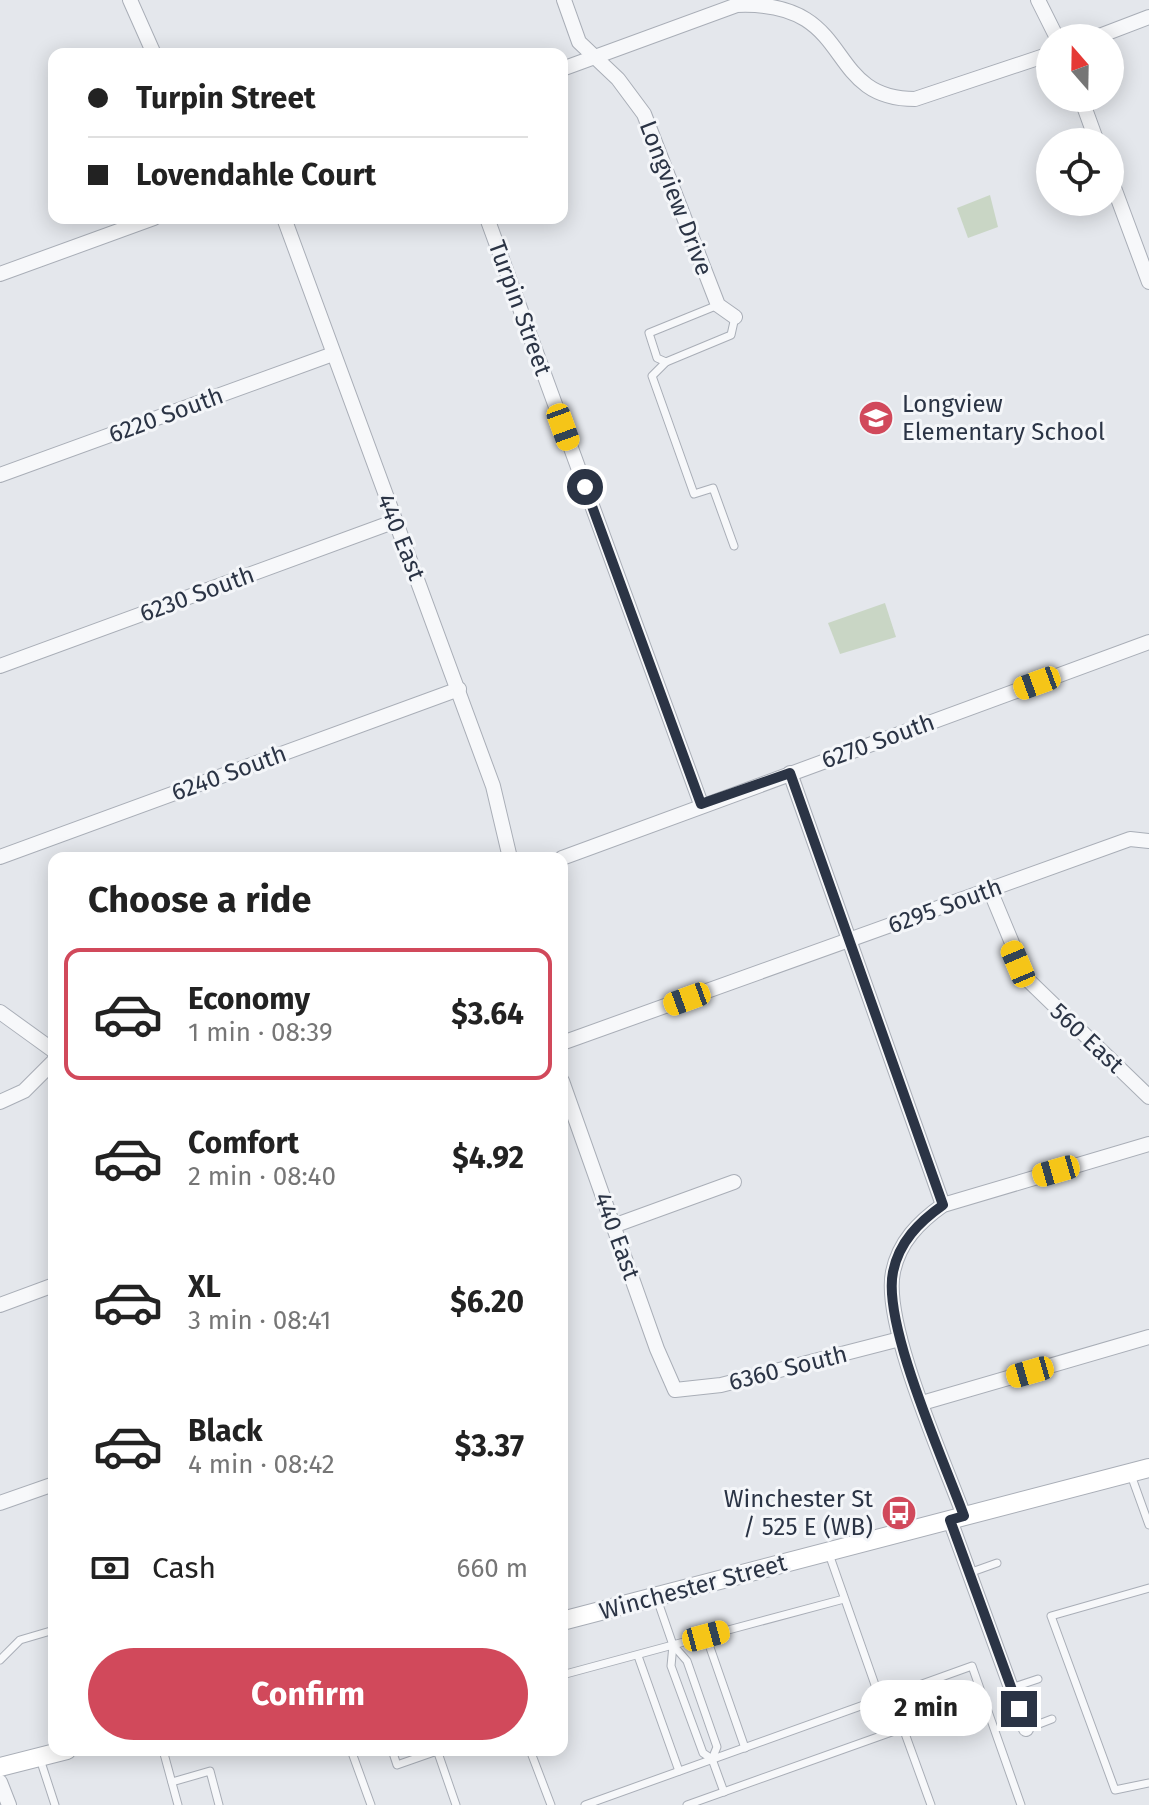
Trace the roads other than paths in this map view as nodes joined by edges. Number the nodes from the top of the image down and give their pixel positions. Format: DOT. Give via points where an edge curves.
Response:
graph roads {
  1 [pos="130,0"];
  2 [pos="564,0"];
  3 [pos="1038,0"];
  4 [pos="1149,17"];
  5 [pos="1050,24"];
  6 [pos="1124,27"];
  7 [pos="151,48"];
  8 [pos="594,57"];
  9 [pos="1036,59"];
  10 [pos="568,67"];
  11 [pos="1124,215"];
  12 [pos="138,224"];
  13 [pos="286,224"];
  14 [pos="489,224"];
  15 [pos="0,274"];
  16 [pos="1149,282"];
  17 [pos="718,305"];
  18 [pos="735,317"];
  19 [pos="333,354"];
  20 [pos="666,362"];
  21 [pos="0,475"];
  22 [pos="393,522"];
  23 [pos="734,546"];
  24 [pos="1149,642"];
  25 [pos="0,666"];
  26 [pos="459,689"];
  27 [pos="790,773"];
  28 [pos="701,804"];
  29 [pos="1149,841"];
  30 [pos="509,852"];
  31 [pos="568,856"];
  32 [pos="0,857"];
  33 [pos="990,890"];
  34 [pos="850,940"];
  35 [pos="0,1012"];
  36 [pos="568,1041"];
  37 [pos="48,1047"];
  38 [pos="48,1067"];
  39 [pos="1149,1097"];
  40 [pos="568,1098"];
  41 [pos="0,1102"];
  42 [pos="1149,1144"];
  43 [pos="734,1182"];
  44 [pos="943,1205"];
  45 [pos="613,1226"];
  46 [pos="48,1287"];
  47 [pos="0,1305"];
  48 [pos="1149,1337"];
  49 [pos="900,1339"];
  50 [pos="675,1390"];
  51 [pos="922,1403"];
  52 [pos="1149,1468"];
  53 [pos="1130,1473"];
  54 [pos="48,1486"];
  55 [pos="0,1503"];
  56 [pos="957,1518"];
  57 [pos="1149,1525"];
  58 [pos="828,1552"];
  59 [pos="997,1563"];
  60 [pos="969,1573"];
  61 [pos="1149,1588"];
  62 [pos="656,1596"];
  63 [pos="844,1599"];
  64 [pos="568,1619"];
  65 [pos="48,1632"];
  66 [pos="706,1636"];
  67 [pos="673,1645"];
  68 [pos="638,1656"];
  69 [pos="0,1660"];
  70 [pos="568,1674"];
  71 [pos="1038,1679"];
  72 [pos="1011,1688"];
  73 [pos="891,1695"];
  74 [pos="880,1699"];
  75 [pos="1052,1719"];
  76 [pos="903,1728"];
  77 [pos="1026,1729"];
  78 [pos="745,1748"];
  79 [pos="48,1755"];
  80 [pos="165,1756"];
  81 [pos="353,1756"];
  82 [pos="394,1756"];
  83 [pos="421,1756"];
  84 [pos="439,1756"];
  85 [pos="532,1756"];
  86 [pos="39,1757"];
  87 [pos="712,1759"];
  88 [pos="0,1767"];
  89 [pos="679,1771"];
  90 [pos="0,1782"];
  91 [pos="172,1782"];
  92 [pos="1149,1783"];
  93 [pos="724,1792"];
  94 [pos="9,1805"];
  95 [pos="55,1805"];
  96 [pos="178,1805"];
  97 [pos="219,1805"];
  98 [pos="371,1805"];
  99 [pos="456,1805"];
  100 [pos="551,1805"];
  101 [pos="585,1805"];
  102 [pos="687,1805"];
  103 [pos="931,1805"];
  104 [pos="1021,1805"];
  1 -- 7 [label="street"];
  2 -- 8 [label="street, Longview Drive" via="579,42"];
  3 -- 5 [label="street"];
  4 -- 6 [label="street"];
  8 -- 9 [label="street" via="758,1 798,8 816,19 832,34 860,81 894,99 915,99"];
  8 -- 10 [label="street"];
  8 -- 17 [label="street, Longview Drive" via="644,114"];
  11 -- 16 [label="street"];
  12 -- 15 [label="street"];
  13 -- 19 [label="street, 440 East"];
  14 -- 28 [label="street, Turpin Street"];
  17 -- 18 [label="street, Longview Drive"];
  17 -- 20 [label="lane" via="649,333 657,358"];
  18 -- 20 [label="lane" via="731,335"];
  19 -- 21 [label="street, 6220 South"];
  19 -- 22 [label="street, 440 East"];
  20 -- 23 [label="lane" via="652,376 694,494 713,488"];
  22 -- 25 [label="street, 6230 South"];
  22 -- 26 [label="street, 440 East"];
  24 -- 27 [label="street, 6270 South"];
  26 -- 30 [label="street, 440 East" via="493,786"];
  26 -- 32 [label="street, 6240 South"];
  27 -- 28 [label="street, 6270 South"];
  27 -- 34 [label="street"];
  28 -- 31 [label="street, 6270 South"];
  29 -- 33 [label="street, 6295 South" via="1130,839"];
  33 -- 34 [label="street, 6295 South"];
  33 -- 39 [label="street, 560 East" via="1027,979"];
  34 -- 36 [label="street, 6295 South"];
  34 -- 44 [label="street"];
  35 -- 37 [label="street"];
  38 -- 41 [label="street" via="24,1091"];
  40 -- 45 [label="street, 440 East"];
  42 -- 44 [label="street"];
  43 -- 45 [label="street"];
  44 -- 49 [label="street" via="908,1237 894,1267 891,1294"];
  45 -- 50 [label="street, 440 East"];
  46 -- 47 [label="street"];
  48 -- 51 [label="street"];
  49 -- 50 [label="street, 6360 South" via="721,1385"];
  49 -- 51 [label="street"];
  51 -- 56 [label="street"];
  52 -- 53 [label="main road, Winchester Street"];
  53 -- 56 [label="main road, Winchester Street"];
  53 -- 57 [label="lane"];
  54 -- 55 [label="street"];
  56 -- 58 [label="main road, Winchester Street"];
  56 -- 60 [label="street"];
  58 -- 62 [label="main road, Winchester Street"];
  58 -- 63 [label="lane"];
  59 -- 60 [label="lane"];
  60 -- 72 [label="street"];
  61 -- 92 [label="lane" via="1051,1616 1115,1790"];
  62 -- 64 [label="main road, Winchester Street"];
  62 -- 67 [label="lane"];
  63 -- 66 [label="lane"];
  63 -- 74 [label="lane"];
  65 -- 69 [label="lane" via="20,1640"];
  66 -- 67 [label="lane"];
  66 -- 78 [label="lane"];
  67 -- 68 [label="lane"];
  67 -- 87 [label="lane" via="671,1666 703,1753"];
  67 -- 87 [label="lane" via="687,1661 717,1747"];
  68 -- 70 [label="lane"];
  68 -- 89 [label="lane"];
  71 -- 72 [label="lane"];
  72 -- 77 [label="street"];
  73 -- 74 [label="lane"];
  73 -- 76 [label="lane"];
  73 -- 104 [label="lane" via="972,1666"];
  74 -- 78 [label="lane"];
  75 -- 77 [label="lane"];
  76 -- 93 [label="lane"];
  76 -- 103 [label="lane"];
  78 -- 87 [label="lane"];
  79 -- 86 [label="main road"];
  80 -- 91 [label="lane"];
  81 -- 98 [label="lane"];
  82 -- 83 [label="lane" via="397,1765"];
  84 -- 99 [label="lane"];
  85 -- 100 [label="lane"];
  86 -- 88 [label="main road"];
  86 -- 95 [label="lane"];
  87 -- 89 [label="lane"];
  87 -- 93 [label="lane"];
  89 -- 101 [label="lane"];
  90 -- 94 [label="street"];
  91 -- 96 [label="lane"];
  91 -- 97 [label="lane" via="210,1771"];
  93 -- 102 [label="lane"];
}
